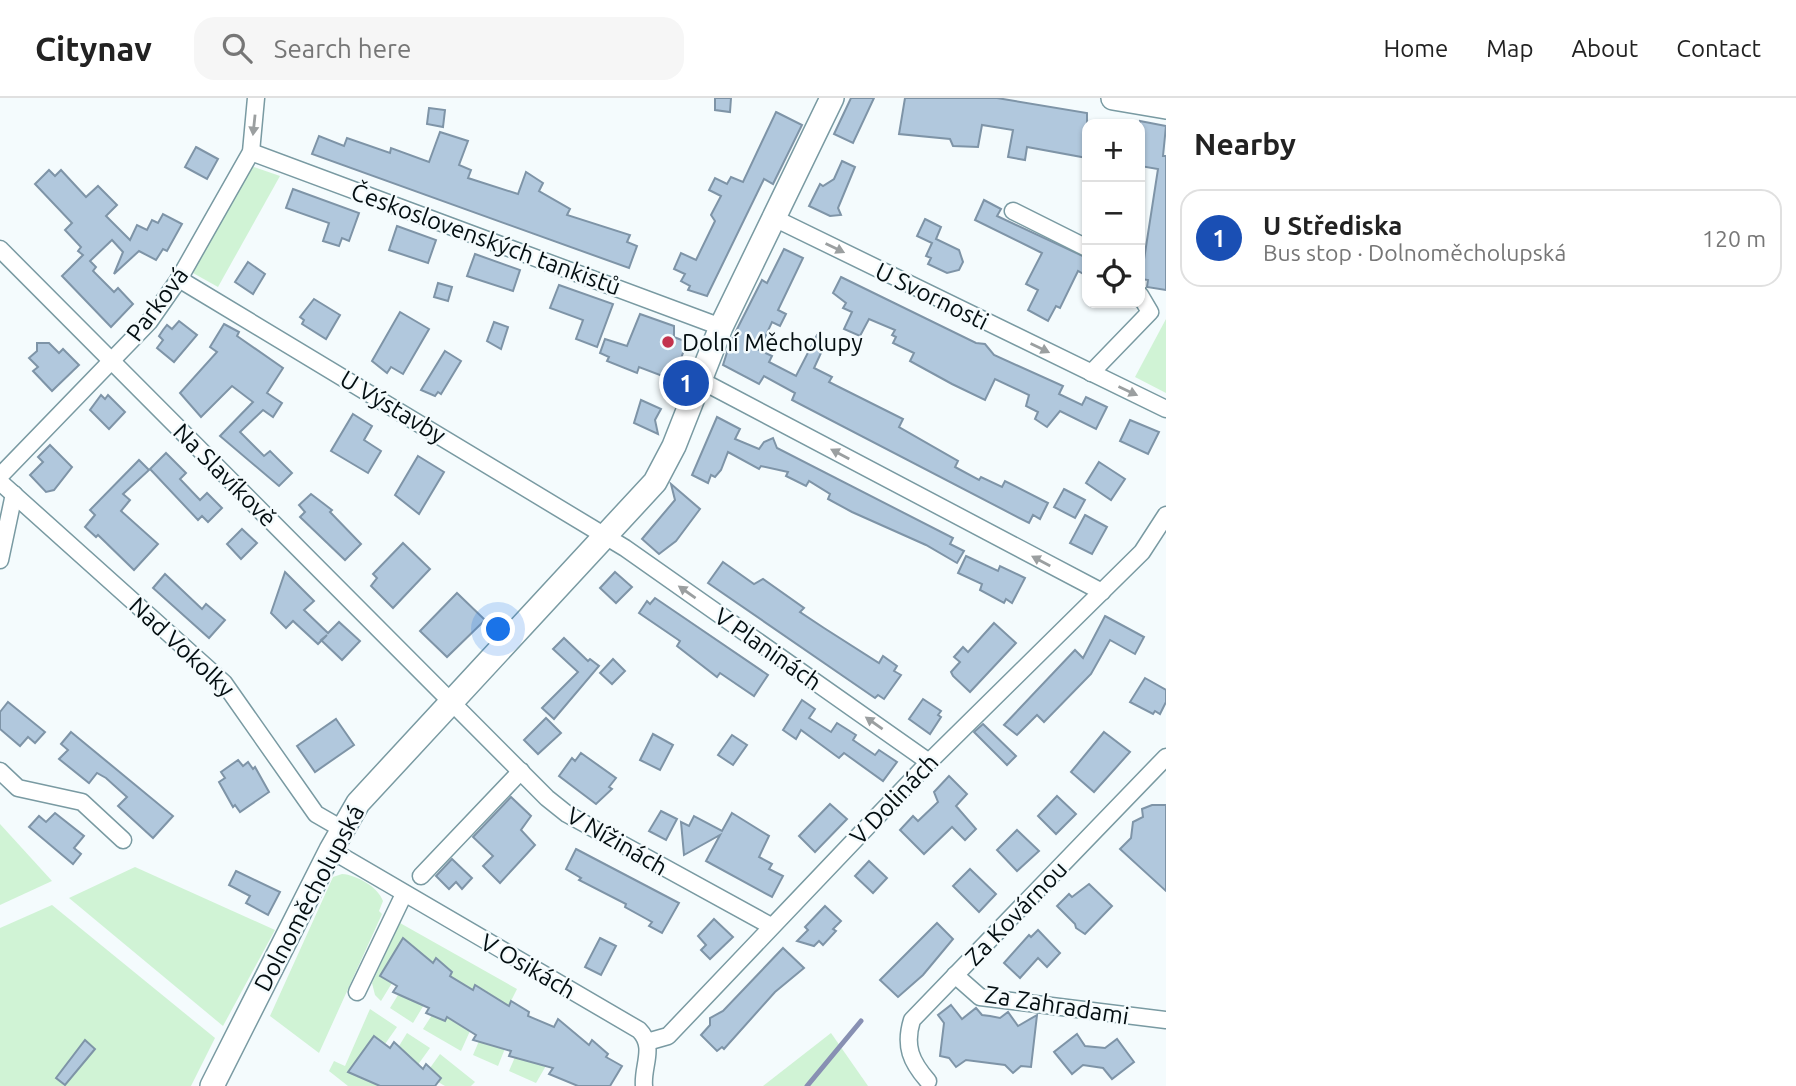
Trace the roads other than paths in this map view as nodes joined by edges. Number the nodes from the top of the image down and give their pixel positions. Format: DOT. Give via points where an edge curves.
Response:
graph roads {
  1 [pos="256,98"];
  2 [pos="832,98"];
  3 [pos="1113,98"];
  4 [pos="1166,107"];
  5 [pos="251,152"];
  6 [pos="1013,211"];
  7 [pos="774,218"];
  8 [pos="1082,246"];
  9 [pos="0,248"];
  10 [pos="179,279"];
  11 [pos="1145,304"];
  12 [pos="721,327"];
  13 [pos="111,362"];
  14 [pos="1091,373"];
  15 [pos="700,380"];
  16 [pos="1166,409"];
  17 [pos="0,476"];
  18 [pos="0,482"];
  19 [pos="13,494"];
  20 [pos="1166,516"];
  21 [pos="606,537"];
  22 [pos="0,560"];
  23 [pos="1102,593"];
  24 [pos="451,700"];
  25 [pos="1166,757"];
  26 [pos="929,762"];
  27 [pos="0,771"];
  28 [pos="522,771"];
  29 [pos="342,829"];
  30 [pos="123,840"];
  31 [pos="331,850"];
  32 [pos="421,876"];
  33 [pos="404,894"];
  34 [pos="771,926"];
  35 [pos="955,975"];
  36 [pos="357,992"];
  37 [pos="1166,1020"];
  38 [pos="648,1042"];
  39 [pos="928,1081"];
  40 [pos="212,1086"];
  41 [pos="644,1086"];
  1 -- 5 [label="street, Parková, one-way"];
  2 -- 7 [label="street, Dolnoměcholupská"];
  3 -- 4 [label="street"];
  5 -- 10 [label="street, Parková"];
  5 -- 12 [label="street, Československých tankistů"];
  6 -- 8 [label="street"];
  7 -- 12 [label="street, Dolnoměcholupská"];
  7 -- 14 [label="street, U Svornosti, one-way"];
  9 -- 13 [label="street, Na Slavíkově"];
  10 -- 13 [label="street, Parková" via="149,322"];
  10 -- 21 [label="street, U Výstavby"];
  11 -- 14 [label="street" via="1150,312"];
  12 -- 15 [label="street, Dolnoměcholupská"];
  13 -- 17 [label="street, Parková"];
  13 -- 24 [label="street, Na Slavíkově"];
  14 -- 16 [label="street, U Svornosti, one-way"];
  15 -- 21 [label="street, Dolnoměcholupská" via="666,465"];
  23 -- 15 [label="street, one-way"];
  18 -- 19 [label="street, Nad Vokolky"];
  19 -- 22 [label="street"];
  19 -- 29 [label="street, Nad Vokolky" via="228,687 316,814"];
  20 -- 23 [label="street, V Dolinách" via="1142,552"];
  21 -- 24 [label="street, Dolnoměcholupská"];
  26 -- 21 [label="street, V Planinách, one-way"];
  23 -- 26 [label="street, V Dolinách"];
  24 -- 28 [label="street, V Nížinách"];
  24 -- 29 [label="street, Dolnoměcholupská" via="377,780"];
  25 -- 35 [label="street, Za Kovárnou"];
  26 -- 34 [label="street, V Dolinách"];
  27 -- 30 [label="street" via="18,788 82,802"];
  28 -- 32 [label="street"];
  28 -- 34 [label="street, V Nížinách" via="566,814"];
  29 -- 31 [label="street, Dolnoměcholupská"];
  31 -- 33 [label="street, V Osikách"];
  31 -- 40 [label="street, Dolnoměcholupská"];
  33 -- 36 [label="street"];
  33 -- 38 [label="street, V Osikách" via="639,1030"];
  34 -- 38 [label="street, V Dolinách" via="668,1036"];
  35 -- 37 [label="street, Za Zahradami" via="980,997"];
  35 -- 39 [label="street, Za Kovárnou" via="912,1020 909,1053"];
  38 -- 41 [label="street"];
}
